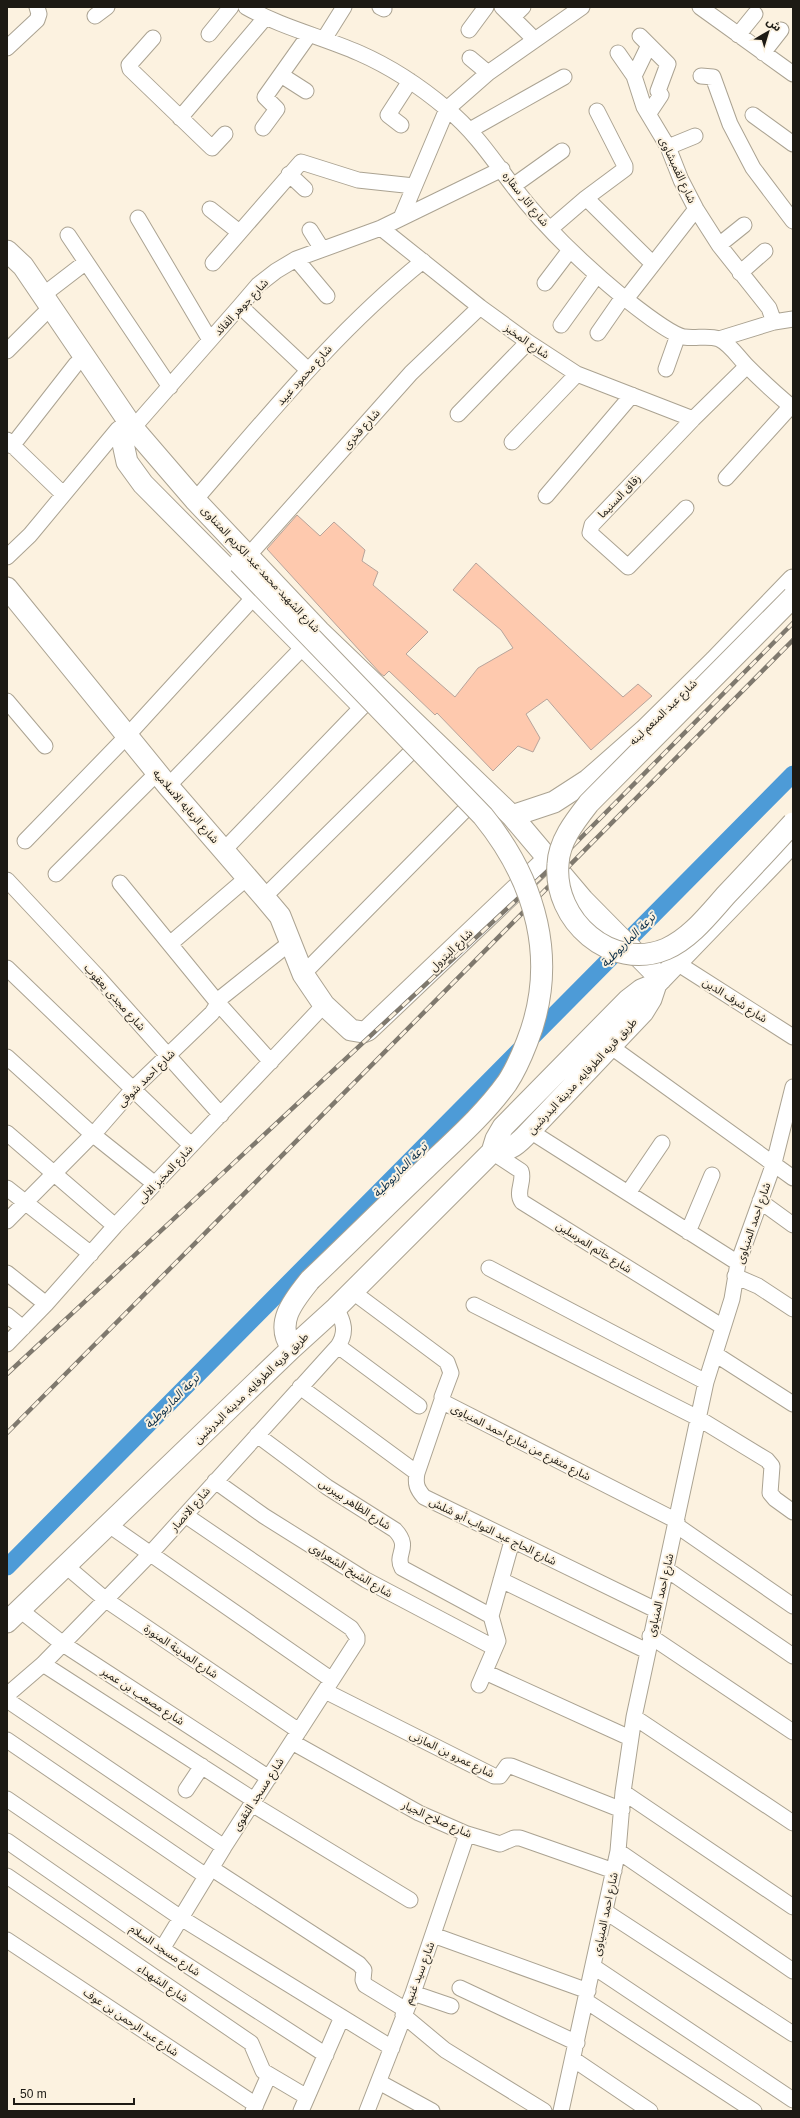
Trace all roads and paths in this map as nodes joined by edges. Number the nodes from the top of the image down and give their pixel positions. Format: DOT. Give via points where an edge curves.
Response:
graph roads {
  1 [pos="37,7"];
  2 [pos="232,7"];
  3 [pos="246,7"];
  4 [pos="344,7"];
  5 [pos="486,7"];
  6 [pos="582,7"];
  7 [pos="700,7"];
  8 [pos="513,10"];
  9 [pos="755,14"];
  10 [pos="265,18"];
  11 [pos="469,30"];
  12 [pos="781,30"];
  13 [pos="209,34"];
  14 [pos="309,35"];
  15 [pos="738,35"];
  16 [pos="153,38"];
  17 [pos="324,39"];
  18 [pos="535,40"];
  19 [pos="7,48"];
  20 [pos="618,53"];
  21 [pos="763,53"];
  22 [pos="470,58"];
  23 [pos="488,73"];
  24 [pos="793,74"];
  25 [pos="281,75"];
  26 [pos="634,76"];
  27 [pos="701,76"];
  28 [pos="564,77"];
  29 [pos="410,81"];
  30 [pos="306,91"];
  31 [pos="448,109"];
  32 [pos="597,112"];
  33 [pos="649,113"];
  34 [pos="753,115"];
  35 [pos="180,118"];
  36 [pos="401,125"];
  37 [pos="263,128"];
  38 [pos="470,130"];
  39 [pos="225,134"];
  40 [pos="695,136"];
  41 [pos="793,144"];
  42 [pos="668,147"];
  43 [pos="562,151"];
  44 [pos="502,169"];
  45 [pos="289,174"];
  46 [pos="414,186"];
  47 [pos="512,186"];
  48 [pos="305,189"];
  49 [pos="586,198"];
  50 [pos="210,209"];
  51 [pos="696,209"];
  52 [pos="138,218"];
  53 [pos="401,218"];
  54 [pos="793,221"];
  55 [pos="744,225"];
  56 [pos="381,228"];
  57 [pos="550,229"];
  58 [pos="310,230"];
  59 [pos="239,232"];
  60 [pos="68,236"];
  61 [pos="719,245"];
  62 [pos="322,249"];
  63 [pos="570,250"];
  64 [pos="7,251"];
  65 [pos="766,251"];
  66 [pos="7,256"];
  67 [pos="296,259"];
  68 [pos="423,261"];
  69 [pos="86,262"];
  70 [pos="213,263"];
  71 [pos="652,263"];
  72 [pos="740,273"];
  73 [pos="597,274"];
  74 [pos="545,283"];
  75 [pos="327,296"];
  76 [pos="625,298"];
  77 [pos="44,305"];
  78 [pos="240,306"];
  79 [pos="480,307"];
  80 [pos="793,319"];
  81 [pos="774,322"];
  82 [pos="561,325"];
  83 [pos="598,333"];
  84 [pos="678,335"];
  85 [pos="719,339"];
  86 [pos="210,340"];
  87 [pos="528,342"];
  88 [pos="7,351"];
  89 [pos="76,364"];
  90 [pos="747,366"];
  91 [pos="666,369"];
  92 [pos="308,370"];
  93 [pos="577,374"];
  94 [pos="170,387"];
  95 [pos="632,395"];
  96 [pos="792,407"];
  97 [pos="458,414"];
  98 [pos="693,419"];
  99 [pos="124,430"];
  100 [pos="512,442"];
  101 [pos="10,443"];
  102 [pos="726,478"];
  103 [pos="63,494"];
  104 [pos="546,496"];
  105 [pos="195,500"];
  106 [pos="686,508"];
  107 [pos="7,557"];
  108 [pos="244,560"];
  109 [pos="793,580"];
  110 [pos="7,588"];
  111 [pos="255,596"];
  112 [pos="793,598"];
  113 [pos="319,631"];
  114 [pos="304,647"];
  115 [pos="7,701"];
  116 [pos="363,706"];
  117 [pos="127,736"];
  118 [pos="45,746"];
  119 [pos="410,753"];
  120 [pos="163,779"];
  121 [pos="466,809"];
  122 [pos="512,816"];
  123 [pos="793,823"];
  124 [pos="25,840"];
  125 [pos="793,842"];
  126 [pos="224,850"];
  127 [pos="548,858"];
  128 [pos="56,874"];
  129 [pos="531,874"];
  130 [pos="248,877"];
  131 [pos="7,880"];
  132 [pos="120,883"];
  133 [pos="264,897"];
  134 [pos="291,942"];
  135 [pos="171,943"];
  136 [pos="677,963"];
  137 [pos="7,968"];
  138 [pos="303,974"];
  139 [pos="659,982"];
  140 [pos="218,1002"];
  141 [pos="324,1005"];
  142 [pos="351,1030"];
  143 [pos="793,1037"];
  144 [pos="610,1046"];
  145 [pos="167,1056"];
  146 [pos="7,1057"];
  147 [pos="271,1062"];
  148 [pos="793,1088"];
  149 [pos="133,1089"];
  150 [pos="790,1114"];
  151 [pos="220,1115"];
  152 [pos="530,1131"];
  153 [pos="7,1133"];
  154 [pos="92,1134"];
  155 [pos="662,1143"];
  156 [pos="192,1145"];
  157 [pos="492,1152"];
  158 [pos="774,1163"];
  159 [pos="54,1173"];
  160 [pos="712,1175"];
  161 [pos="793,1178"];
  162 [pos="155,1184"];
  163 [pos="7,1188"];
  164 [pos="628,1194"];
  165 [pos="760,1201"];
  166 [pos="25,1202"];
  167 [pos="7,1221"];
  168 [pos="793,1225"];
  169 [pos="115,1226"];
  170 [pos="688,1232"];
  171 [pos="91,1254"];
  172 [pos="489,1268"];
  173 [pos="737,1269"];
  174 [pos="7,1273"];
  175 [pos="353,1292"];
  176 [pos="46,1304"];
  177 [pos="474,1305"];
  178 [pos="336,1308"];
  179 [pos="793,1309"];
  180 [pos="7,1315"];
  181 [pos="723,1327"];
  182 [pos="23,1328"];
  183 [pos="7,1344"];
  184 [pos="338,1346"];
  185 [pos="292,1348"];
  186 [pos="715,1354"];
  187 [pos="706,1382"];
  188 [pos="300,1387"];
  189 [pos="442,1400"];
  190 [pos="793,1404"];
  191 [pos="419,1406"];
  192 [pos="698,1418"];
  193 [pos="257,1435"];
  194 [pos="417,1473"];
  195 [pos="215,1481"];
  196 [pos="793,1512"];
  197 [pos="185,1515"];
  198 [pos="676,1523"];
  199 [pos="109,1525"];
  200 [pos="512,1541"];
  201 [pos="150,1554"];
  202 [pos="66,1566"];
  203 [pos="666,1569"];
  204 [pos="501,1580"];
  205 [pos="106,1600"];
  206 [pos="793,1606"];
  207 [pos="656,1610"];
  208 [pos="13,1616"];
  209 [pos="491,1616"];
  210 [pos="650,1636"];
  211 [pos="63,1644"];
  212 [pos="495,1648"];
  213 [pos="647,1651"];
  214 [pos="793,1656"];
  215 [pos="43,1664"];
  216 [pos="329,1686"];
  217 [pos="7,1694"];
  218 [pos="7,1700"];
  219 [pos="634,1717"];
  220 [pos="793,1732"];
  221 [pos="295,1737"];
  222 [pos="630,1738"];
  223 [pos="7,1740"];
  224 [pos="202,1766"];
  225 [pos="269,1778"];
  226 [pos="186,1790"];
  227 [pos="623,1792"];
  228 [pos="7,1799"];
  229 [pos="253,1802"];
  230 [pos="622,1810"];
  231 [pos="793,1823"];
  232 [pos="467,1834"];
  233 [pos="7,1841"];
  234 [pos="224,1847"];
  235 [pos="618,1851"];
  236 [pos="614,1871"];
  237 [pos="209,1872"];
  238 [pos="7,1876"];
  239 [pos="410,1900"];
  240 [pos="793,1907"];
  241 [pos="606,1912"];
  242 [pos="181,1918"];
  243 [pos="433,1936"];
  244 [pos="7,1940"];
  245 [pos="162,1948"];
  246 [pos="594,1967"];
  247 [pos="793,1971"];
  248 [pos="460,1988"];
  249 [pos="413,1993"];
  250 [pos="587,1996"];
  251 [pos="451,2006"];
  252 [pos="404,2013"];
  253 [pos="342,2017"];
  254 [pos="793,2034"];
  255 [pos="577,2042"];
  256 [pos="392,2048"];
  257 [pos="326,2055"];
  258 [pos="573,2059"];
  259 [pos="269,2075"];
  260 [pos="379,2082"];
  261 [pos="307,2096"];
  262 [pos="793,2100"];
  263 [pos="254,2108"];
  264 [pos="301,2111"];
  265 [pos="367,2111"];
  266 [pos="432,2111"];
  267 [pos="544,2111"];
  268 [pos="561,2111"];
  269 [pos="650,2111"];
  270 [pos="754,2111"];
  1 -- 19 [label="street" via="37,20"];
  2 -- 13 [label="street"];
  3 -- 10 [label="street, شارع اثار سقاره"];
  4 -- 17 [label="street"];
  5 -- 11 [label="street"];
  6 -- 18 [label="street"];
  7 -- 15 [label="street"];
  8 -- 18 [label="street"];
  9 -- 15 [label="street"];
  10 -- 14 [label="street, شارع اثار سقاره"];
  10 -- 35 [label="street"];
  12 -- 21 [label="street"];
  14 -- 17 [label="street, شارع اثار سقاره"];
  14 -- 25 [label="street"];
  15 -- 21 [label="street"];
  16 -- 35 [label="street" via="129,68"];
  17 -- 29 [label="street, شارع اثار سقاره" via="360,54"];
  18 -- 23 [label="street"];
  20 -- 26 [label="street, شارع القمبشاوى"];
  21 -- 24 [label="street"];
  22 -- 23 [label="street"];
  23 -- 31 [label="street"];
  25 -- 30 [label="street"];
  25 -- 37 [label="street" via="265,97 277,109"];
  26 -- 33 [label="street, شارع القمبشاوى" via="644,107"];
  26 -- 33 [label="street" via="645,40 668,64 658,91 661,95"];
  27 -- 54 [label="street" via="713,77 730,124 753,168"];
  28 -- 38 [label="street"];
  29 -- 31 [label="street, شارع اثار سقاره"];
  29 -- 36 [label="street" via="388,114"];
  31 -- 38 [label="street, شارع اثار سقاره"];
  31 -- 46 [label="street"];
  32 -- 49 [label="street" via="625,169"];
  33 -- 42 [label="street, شارع القمبشاوى"];
  34 -- 41 [label="street"];
  35 -- 39 [label="street" via="212,148"];
  38 -- 44 [label="street, شارع اثار سقاره"];
  40 -- 42 [label="street"];
  42 -- 51 [label="street, شارع القمبشاوى"];
  43 -- 47 [label="street"];
  44 -- 47 [label="street, شارع اثار سقاره"];
  44 -- 53 [label="street, شارع جوهر القائد"];
  45 -- 46 [label="street" via="303,162 358,180"];
  45 -- 48 [label="street"];
  45 -- 59 [label="street"];
  46 -- 53 [label="street"];
  47 -- 57 [label="street, شارع اثار سقاره"];
  49 -- 57 [label="street"];
  49 -- 71 [label="street"];
  50 -- 59 [label="street"];
  51 -- 61 [label="street, شارع القمبشاوى"];
  51 -- 71 [label="street"];
  52 -- 86 [label="street"];
  53 -- 56 [label="street, شارع جوهر القائد"];
  55 -- 61 [label="street"];
  56 -- 62 [label="street, شارع جوهر القائد"];
  56 -- 68 [label="street, شارع المخبز"];
  57 -- 63 [label="street, شارع اثار سقاره"];
  58 -- 62 [label="street"];
  59 -- 70 [label="street"];
  60 -- 69 [label="street"];
  61 -- 72 [label="street, شارع القمبشاوى"];
  62 -- 67 [label="street, شارع جوهر القائد"];
  63 -- 73 [label="street, شارع اثار سقاره"];
  63 -- 74 [label="street"];
  64 -- 77 [label="main road, شارع الشهيد محمد عبد الكريم المتناوى" via="23,266"];
  65 -- 72 [label="street"];
  66 -- 77 [label="main road"];
  67 -- 75 [label="street"];
  67 -- 78 [label="street, شارع جوهر القائد" via="258,285"];
  68 -- 79 [label="street, شارع المخبز"];
  68 -- 92 [label="street, شارع محمود عبيد" via="351,324"];
  69 -- 77 [label="street"];
  69 -- 94 [label="street"];
  71 -- 76 [label="street"];
  72 -- 81 [label="street, شارع القمبشاوى" via="769,308"];
  73 -- 76 [label="street, شارع اثار سقاره"];
  73 -- 82 [label="street"];
  76 -- 83 [label="street"];
  76 -- 84 [label="street, شارع اثار سقاره"];
  77 -- 88 [label="street"];
  77 -- 89 [label="main road"];
  77 -- 99 [label="main road, شارع الشهيد محمد عبد الكريم المتناوى"];
  78 -- 86 [label="street, شارع جوهر القائد"];
  78 -- 92 [label="street"];
  79 -- 87 [label="street, شارع المخبز"];
  79 -- 108 [label="street, شارع فخرى" via="411,373"];
  80 -- 81 [label="street"];
  81 -- 85 [label="street"];
  84 -- 85 [label="street, شارع اثار سقاره"];
  84 -- 91 [label="street"];
  85 -- 90 [label="street"];
  86 -- 94 [label="street, شارع جوهر القائد"];
  87 -- 93 [label="street, شارع المخبز"];
  87 -- 97 [label="street"];
  89 -- 99 [label="main road"];
  89 -- 101 [label="street"];
  90 -- 96 [label="street"];
  90 -- 98 [label="street, زقاق السنيما"];
  92 -- 105 [label="street, شارع محمود عبيد"];
  93 -- 95 [label="street, شارع المخبز"];
  93 -- 100 [label="street"];
  94 -- 99 [label="street, شارع جوهر القائد"];
  95 -- 98 [label="street, شارع المخبز"];
  95 -- 104 [label="street"];
  96 -- 102 [label="street"];
  98 -- 106 [label="street, زقاق السنيما" via="592,525 590,533 628,568"];
  99 -- 103 [label="street, شارع جوهر القائد"];
  99 -- 105 [label="main road, شارع الشهيد محمد عبد الكريم المتناوى"];
  99 -- 108 [label="main road" via="169,490"];
  99 -- 111 [label="main road, شارع الشهيد محمد عبد الكريم المتناوى" via="127,462 143,484"];
  101 -- 103 [label="street"];
  103 -- 107 [label="street, شارع جوهر القائد" via="30,535"];
  105 -- 108 [label="main road, شارع الشهيد محمد عبد الكريم المتناوى"];
  108 -- 113 [label="main road, شارع الشهيد محمد عبد الكريم المتناوى"];
  108 -- 185 [label="main road, bridge" via="491,826 514,859 526,884 534,907 542,966 539,1002 525,1046 508,1081 485,1111 310,1280 295,1300 285,1325 285,1338"];
  109 -- 122 [label="main road, شارع عبد المنعم لبنه" via="645,730 588,780 554,802"];
  110 -- 117 [label="main road, شارع الرعايه الاسلاميه"];
  111 -- 114 [label="main road, شارع الشهيد محمد عبد الكريم المتناوى"];
  111 -- 117 [label="street"];
  112 -- 123 [label="main road, bridge" via="589,803 562,845 558,863 558,882 562,899 581,930 595,942 630,953 666,949 696,928"];
  113 -- 114 [label="street"];
  113 -- 122 [label="main road, شارع الشهيد محمد عبد الكريم المتناوى"];
  114 -- 116 [label="main road, شارع الشهيد محمد عبد الكريم المتناوى"];
  114 -- 120 [label="street"];
  115 -- 118 [label="street"];
  116 -- 119 [label="main road, شارع الشهيد محمد عبد الكريم المتناوى"];
  116 -- 126 [label="street"];
  117 -- 120 [label="main road, شارع الرعايه الاسلاميه"];
  117 -- 124 [label="street"];
  119 -- 121 [label="main road, شارع الشهيد محمد عبد الكريم المتناوى"];
  119 -- 133 [label="street"];
  120 -- 126 [label="main road, شارع الرعايه الاسلاميه"];
  120 -- 128 [label="street"];
  121 -- 129 [label="main road, شارع الشهيد محمد عبد الكريم المتناوى"];
  121 -- 138 [label="street"];
  122 -- 127 [label="main road, شارع الشهيد محمد عبد الكريم المتناوى"];
  125 -- 136 [label="main road, طريق قريه الطرفايه, مدينة البدرشين"];
  126 -- 130 [label="main road, شارع الرعايه الاسلاميه"];
  127 -- 129 [label="main road, شارع البترول"];
  127 -- 139 [label="main road, شارع الشهيد محمد عبد الكريم المتناوى"];
  129 -- 142 [label="main road, شارع البترول" via="368,1030"];
  130 -- 133 [label="main road, شارع الرعايه الاسلاميه"];
  130 -- 135 [label="street"];
  131 -- 145 [label="street, شارع مجدى يعقوب"];
  132 -- 135 [label="street"];
  133 -- 134 [label="main road, شارع الرعايه الاسلاميه" via="280,916"];
  134 -- 138 [label="main road, شارع الرعايه الاسلاميه"];
  134 -- 140 [label="street, شارع احمد شوقى"];
  135 -- 140 [label="street"];
  136 -- 139 [label="main road, طريق قريه الطرفايه, مدينة البدرشين"];
  136 -- 143 [label="street, شارع شرف الدين"];
  137 -- 149 [label="street"];
  138 -- 141 [label="main road, شارع الرعايه الاسلاميه"];
  139 -- 144 [label="main road, طريق قريه الطرفايه, مدينة البدرشين" via="642,1012"];
  139 -- 157 [label="main road, طريق قريه الطرفايه, مدينة البدرشين" via="641,990 628,1000 503,1127"];
  140 -- 145 [label="street, شارع احمد شوقى" via="212,1014"];
  140 -- 147 [label="street"];
  141 -- 142 [label="main road, شارع الرعايه الاسلاميه"];
  141 -- 147 [label="street, شارع المخبز الالى"];
  144 -- 152 [label="main road, طريق قريه الطرفايه, مدينة البدرشين"];
  144 -- 158 [label="street"];
  145 -- 149 [label="street, شارع احمد شوقى"];
  145 -- 151 [label="street, شارع مجدى يعقوب"];
  146 -- 154 [label="street"];
  147 -- 151 [label="street, شارع المخبز الالى"];
  148 -- 150 [label="street, شارع احمد المنياوى"];
  149 -- 154 [label="street, شارع احمد شوقى"];
  149 -- 156 [label="street"];
  150 -- 158 [label="street, شارع احمد المنياوى"];
  151 -- 156 [label="street, شارع المخبز الالى"];
  152 -- 157 [label="main road, طريق قريه الطرفايه, مدينة البدرشين" via="512,1147"];
  152 -- 164 [label="street"];
  153 -- 159 [label="street"];
  154 -- 159 [label="street, شارع احمد شوقى"];
  154 -- 162 [label="street"];
  155 -- 164 [label="street"];
  156 -- 162 [label="street, شارع المخبز الالى"];
  157 -- 175 [label="main road, طريق قريه الطرفايه, مدينة البدرشين"];
  157 -- 181 [label="street, شارع خاتم المرسلين" via="521,1170 523,1178 519,1195 522,1202"];
  158 -- 161 [label="street"];
  158 -- 165 [label="street, شارع احمد المنياوى"];
  159 -- 166 [label="street, شارع احمد شوقى"];
  159 -- 169 [label="street"];
  160 -- 170 [label="street"];
  162 -- 169 [label="street, شارع المخبز الالى"];
  163 -- 166 [label="street"];
  164 -- 170 [label="street"];
  165 -- 168 [label="street"];
  165 -- 173 [label="street, شارع احمد المنياوى"];
  166 -- 167 [label="street, شارع احمد شوقى"];
  166 -- 171 [label="street"];
  169 -- 171 [label="street, شارع المخبز الالى"];
  170 -- 173 [label="street"];
  171 -- 176 [label="street, شارع المخبز الالى"];
  172 -- 187 [label="street"];
  173 -- 179 [label="street"];
  173 -- 181 [label="street, شارع احمد المنياوى" via="732,1299"];
  174 -- 176 [label="street"];
  175 -- 178 [label="main road, طريق قريه الطرفايه, مدينة البدرشين"];
  175 -- 189 [label="street, شارع متفرع من شارع احمد المنياوى" via="447,1362 451,1373"];
  176 -- 182 [label="street, شارع المخبز الالى"];
  177 -- 192 [label="street"];
  178 -- 184 [label="street, شارع الانصار" via="343,1321 344,1332"];
  178 -- 185 [label="main road, طريق قريه الطرفايه, مدينة البدرشين"];
  180 -- 182 [label="street"];
  181 -- 186 [label="street, شارع احمد المنياوى"];
  182 -- 183 [label="street, شارع المخبز الالى"];
  184 -- 188 [label="street, شارع الانصار"];
  184 -- 191 [label="street"];
  185 -- 199 [label="main road, طريق قريه الطرفايه, مدينة البدرشين"];
  186 -- 187 [label="street, شارع احمد المنياوى"];
  186 -- 190 [label="street"];
  187 -- 192 [label="street, شارع احمد المنياوى"];
  188 -- 193 [label="street, شارع الانصار"];
  188 -- 194 [label="street"];
  189 -- 194 [label="street, شارع الحاج عبد التواب أبو شلش"];
  189 -- 198 [label="street, شارع متفرع من شارع احمد المنياوى"];
  192 -- 196 [label="street" via="770,1463 770,1493 774,1499"];
  192 -- 198 [label="street, شارع احمد المنياوى"];
  193 -- 195 [label="street, شارع الانصار"];
  193 -- 209 [label="street, شارع الظاهر بيبرس" via="327,1487 395,1530 403,1539 400,1561 402,1568"];
  194 -- 200 [label="street, شارع الحاج عبد التواب أبو شلش" via="418,1490 424,1497"];
  195 -- 197 [label="street, شارع الانصار"];
  195 -- 212 [label="street, شارع الشيخ الشعراوى" via="270,1520 366,1580"];
  197 -- 201 [label="street, شارع الانصار"];
  197 -- 216 [label="street, شارع مسجد التقوى" via="351,1628 357,1642"];
  198 -- 203 [label="street, شارع احمد المنياوى"];
  198 -- 206 [label="street, شارع متفرع من شارع احمد المنياوى"];
  199 -- 201 [label="street"];
  199 -- 202 [label="main road, طريق قريه الطرفايه, مدينة البدرشين"];
  200 -- 204 [label="street"];
  200 -- 207 [label="street, شارع الحاج عبد التواب أبو شلش"];
  201 -- 205 [label="street, شارع الانصار"];
  201 -- 216 [label="street"];
  202 -- 205 [label="street, شارع المدينة المنورة"];
  202 -- 208 [label="main road, طريق قريه الطرفايه, مدينة البدرشين"];
  203 -- 207 [label="street, شارع احمد المنياوى"];
  203 -- 214 [label="street"];
  204 -- 209 [label="street"];
  204 -- 213 [label="street"];
  205 -- 211 [label="street, شارع الانصار"];
  205 -- 221 [label="street, شارع المدينة المنورة"];
  207 -- 210 [label="street, شارع احمد المنياوى"];
  208 -- 211 [label="street, شارع مصعب بن عمير"];
  209 -- 212 [label="street" via="498,1641"];
  210 -- 213 [label="street, شارع احمد المنياوى"];
  210 -- 220 [label="street"];
  211 -- 215 [label="street, شارع الانصار"];
  211 -- 225 [label="street, شارع مصعب بن عمير"];
  212 -- 222 [label="street" via="482,1678"];
  213 -- 219 [label="street, شارع احمد المنياوى"];
  215 -- 217 [label="street, شارع الانصار"];
  215 -- 224 [label="street"];
  216 -- 221 [label="street, شارع مسجد التقوى"];
  216 -- 230 [label="street, شارع عمرو بن المازنى" via="494,1776 500,1776 507,1766 511,1766"];
  218 -- 234 [label="street"];
  219 -- 222 [label="street, شارع احمد المنياوى"];
  219 -- 231 [label="street"];
  221 -- 225 [label="street, شارع مسجد التقوى"];
  221 -- 232 [label="street, شارع صلاح الجيار" via="419,1813"];
  222 -- 227 [label="street, شارع احمد المنياوى"];
  223 -- 237 [label="street"];
  224 -- 226 [label="street"];
  224 -- 229 [label="street"];
  225 -- 229 [label="street, شارع مسجد التقوى"];
  227 -- 230 [label="street, شارع احمد المنياوى"];
  227 -- 240 [label="street"];
  228 -- 242 [label="street"];
  229 -- 234 [label="street, شارع مسجد التقوى"];
  229 -- 239 [label="street"];
  230 -- 235 [label="street, شارع احمد المنياوى"];
  232 -- 236 [label="street, شارع صلاح الجيار" via="500,1844 520,1838"];
  232 -- 243 [label="street, شارع سيد غنيم"];
  233 -- 245 [label="street, شارع مسجد السلام"];
  234 -- 237 [label="street, شارع مسجد التقوى"];
  235 -- 236 [label="street, شارع احمد المنياوى"];
  235 -- 247 [label="street"];
  236 -- 241 [label="street, شارع احمد المنياوى"];
  237 -- 242 [label="street, شارع مسجد التقوى"];
  237 -- 252 [label="street" via="359,1964 364,1970 365,1985"];
  238 -- 259 [label="street, شارع الشهداء" via="251,2043 256,2050 258,2064"];
  241 -- 246 [label="street, شارع احمد المنياوى"];
  241 -- 254 [label="street"];
  242 -- 245 [label="street, شارع مسجد التقوى"];
  242 -- 253 [label="street"];
  243 -- 249 [label="street, شارع سيد غنيم"];
  243 -- 250 [label="street"];
  244 -- 263 [label="street, شارع عبد الرحمن بن عوف"];
  245 -- 257 [label="street, شارع مسجد السلام"];
  246 -- 250 [label="street, شارع احمد المنياوى"];
  246 -- 262 [label="street"];
  248 -- 255 [label="street"];
  249 -- 251 [label="street"];
  249 -- 252 [label="street, شارع سيد غنيم"];
  250 -- 255 [label="street, شارع احمد المنياوى"];
  250 -- 270 [label="street"];
  252 -- 256 [label="street, شارع سيد غنيم"];
  252 -- 267 [label="street" via="445,2050"];
  253 -- 256 [label="street"];
  253 -- 257 [label="street"];
  255 -- 258 [label="street, شارع احمد المنياوى"];
  256 -- 260 [label="street, شارع سيد غنيم"];
  257 -- 261 [label="street"];
  258 -- 268 [label="street, شارع احمد المنياوى"];
  258 -- 269 [label="street"];
  259 -- 261 [label="street, شارع الشهداء"];
  259 -- 263 [label="street"];
  260 -- 265 [label="street, شارع سيد غنيم"];
  260 -- 266 [label="street"];
  261 -- 264 [label="street"];
}
